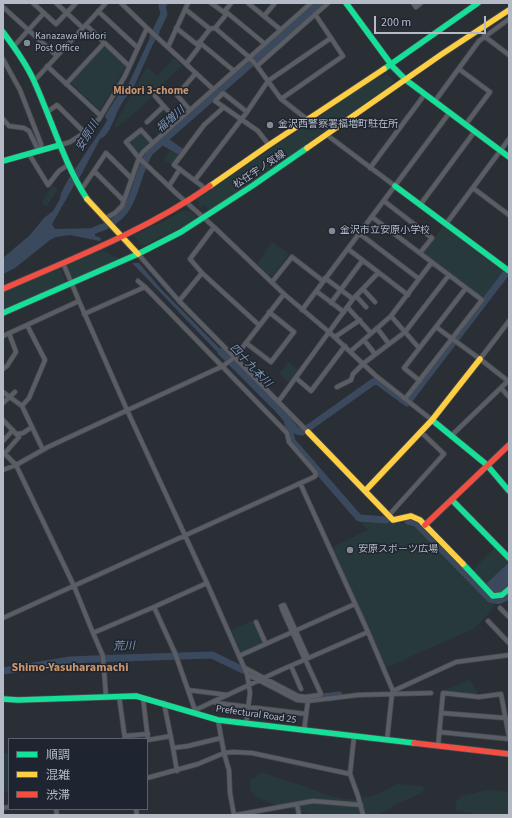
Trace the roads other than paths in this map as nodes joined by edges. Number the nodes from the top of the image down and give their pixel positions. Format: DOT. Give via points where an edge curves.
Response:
graph roads {
  1 [pos="33,3"];
  2 [pos="56,3"];
  3 [pos="76,3"];
  4 [pos="106,3"];
  5 [pos="121,3"];
  6 [pos="188,3"];
  7 [pos="211,3"];
  8 [pos="231,3"];
  9 [pos="248,3"];
  10 [pos="275,3"];
  11 [pos="311,3"];
  12 [pos="328,3"];
  13 [pos="346,3"];
  14 [pos="413,3"];
  15 [pos="421,3"];
  16 [pos="478,3"];
  17 [pos="3,7"];
  18 [pos="185,8"];
  19 [pos="509,10"];
  20 [pos="98,12"];
  21 [pos="225,12"];
  22 [pos="44,13"];
  23 [pos="66,13"];
  24 [pos="315,14"];
  25 [pos="264,16"];
  26 [pos="509,19"];
  27 [pos="84,27"];
  28 [pos="176,28"];
  29 [pos="215,28"];
  30 [pos="148,29"];
  31 [pos="210,29"];
  32 [pos="28,30"];
  33 [pos="281,30"];
  34 [pos="4,35"];
  35 [pos="484,36"];
  36 [pos="331,38"];
  37 [pos="104,43"];
  38 [pos="199,44"];
  39 [pos="265,44"];
  40 [pos="14,46"];
  41 [pos="168,47"];
  42 [pos="138,48"];
  43 [pos="509,55"];
  44 [pos="57,56"];
  45 [pos="250,58"];
  46 [pos="3,59"];
  47 [pos="390,63"];
  48 [pos="186,64"];
  49 [pos="256,65"];
  50 [pos="48,66"];
  51 [pos="129,66"];
  52 [pos="459,69"];
  53 [pos="234,71"];
  54 [pos="196,73"];
  55 [pos="406,80"];
  56 [pos="34,81"];
  57 [pos="268,81"];
  58 [pos="66,84"];
  59 [pos="213,89"];
  60 [pos="425,94"];
  61 [pos="155,96"];
  62 [pos="280,99"];
  63 [pos="435,101"];
  64 [pos="164,106"];
  65 [pos="224,107"];
  66 [pos="190,110"];
  67 [pos="46,112"];
  68 [pos="247,112"];
  69 [pos="450,112"];
  70 [pos="101,116"];
  71 [pos="241,118"];
  72 [pos="3,119"];
  73 [pos="308,120"];
  74 [pos="177,121"];
  75 [pos="147,122"];
  76 [pos="466,124"];
  77 [pos="475,131"];
  78 [pos="85,133"];
  79 [pos="327,135"];
  80 [pos="509,139"];
  81 [pos="153,143"];
  82 [pos="60,145"];
  83 [pos="268,145"];
  84 [pos="500,150"];
  85 [pos="40,152"];
  86 [pos="29,154"];
  87 [pos="509,156"];
  88 [pos="140,159"];
  89 [pos="3,161"];
  90 [pos="68,165"];
  91 [pos="370,168"];
  92 [pos="180,169"];
  93 [pos="94,170"];
  94 [pos="132,179"];
  95 [pos="195,180"];
  96 [pos="169,186"];
  97 [pos="395,186"];
  98 [pos="472,188"];
  99 [pos="81,190"];
  100 [pos="205,190"];
  101 [pos="124,201"];
  102 [pos="384,201"];
  103 [pos="187,202"];
  104 [pos="420,205"];
  105 [pos="509,215"];
  106 [pos="372,217"];
  107 [pos="204,218"];
  108 [pos="105,220"];
  109 [pos="446,224"];
  110 [pos="214,227"];
  111 [pos="360,234"];
  112 [pos="119,238"];
  113 [pos="348,249"];
  114 [pos="420,253"];
  115 [pos="135,256"];
  116 [pos="362,260"];
  117 [pos="432,262"];
  118 [pos="63,263"];
  119 [pos="509,271"];
  120 [pos="202,273"];
  121 [pos="378,273"];
  122 [pos="449,275"];
  123 [pos="324,279"];
  124 [pos="420,279"];
  125 [pos="138,281"];
  126 [pos="272,282"];
  127 [pos="71,284"];
  128 [pos="145,287"];
  129 [pos="466,288"];
  130 [pos="3,289"];
  131 [pos="363,289"];
  132 [pos="341,290"];
  133 [pos="316,291"];
  134 [pos="284,294"];
  135 [pos="408,295"];
  136 [pos="355,298"];
  137 [pos="179,301"];
  138 [pos="79,302"];
  139 [pos="331,302"];
  140 [pos="375,302"];
  141 [pos="366,307"];
  142 [pos="348,308"];
  143 [pos="302,310"];
  144 [pos="269,312"];
  145 [pos="344,312"];
  146 [pos="3,314"];
  147 [pos="84,314"];
  148 [pos="391,316"];
  149 [pos="360,320"];
  150 [pos="509,321"];
  151 [pos="26,325"];
  152 [pos="260,325"];
  153 [pos="436,327"];
  154 [pos="377,328"];
  155 [pos="329,332"];
  156 [pos="405,332"];
  157 [pos="9,333"];
  158 [pos="371,333"];
  159 [pos="3,336"];
  160 [pos="335,337"];
  161 [pos="453,339"];
  162 [pos="364,340"];
  163 [pos="246,343"];
  164 [pos="389,344"];
  165 [pos="345,346"];
  166 [pos="419,348"];
  167 [pos="351,351"];
  168 [pos="376,354"];
  169 [pos="233,358"];
  170 [pos="480,359"];
  171 [pos="364,363"];
  172 [pos="224,365"];
  173 [pos="3,369"];
  174 [pos="296,378"];
  175 [pos="509,380"];
  176 [pos="420,381"];
  177 [pos="337,387"];
  178 [pos="501,388"];
  179 [pos="3,392"];
  180 [pos="15,392"];
  181 [pos="9,397"];
  182 [pos="509,397"];
  183 [pos="405,399"];
  184 [pos="278,402"];
  185 [pos="3,403"];
  186 [pos="22,406"];
  187 [pos="127,410"];
  188 [pos="3,420"];
  189 [pos="432,420"];
  190 [pos="32,427"];
  191 [pos="13,430"];
  192 [pos="306,430"];
  193 [pos="421,432"];
  194 [pos="17,434"];
  195 [pos="451,436"];
  196 [pos="3,441"];
  197 [pos="509,445"];
  198 [pos="43,450"];
  199 [pos="4,453"];
  200 [pos="16,465"];
  201 [pos="487,465"];
  202 [pos="3,470"];
  203 [pos="300,483"];
  204 [pos="366,490"];
  205 [pos="509,491"];
  206 [pos="452,500"];
  207 [pos="389,515"];
  208 [pos="426,525"];
  209 [pos="185,535"];
  210 [pos="509,558"];
  211 [pos="207,583"];
  212 [pos="74,586"];
  213 [pos="509,589"];
  214 [pos="355,604"];
  215 [pos="154,607"];
  216 [pos="500,608"];
  217 [pos="3,618"];
  218 [pos="509,618"];
  219 [pos="488,621"];
  220 [pos="256,622"];
  221 [pos="294,631"];
  222 [pos="368,632"];
  223 [pos="93,633"];
  224 [pos="509,643"];
  225 [pos="266,644"];
  226 [pos="509,655"];
  227 [pos="239,656"];
  228 [pos="306,659"];
  229 [pos="291,666"];
  230 [pos="244,668"];
  231 [pos="247,674"];
  232 [pos="262,679"];
  233 [pos="249,686"];
  234 [pos="300,689"];
  235 [pos="188,690"];
  236 [pos="392,693"];
  237 [pos="431,693"];
  238 [pos="229,695"];
  239 [pos="119,696"];
  240 [pos="106,697"];
  241 [pos="143,698"];
  242 [pos="3,699"];
  243 [pos="308,699"];
  244 [pos="214,701"];
  245 [pos="164,703"];
  246 [pos="248,707"];
  247 [pos="193,711"];
  248 [pos="441,713"];
  249 [pos="306,714"];
  250 [pos="506,718"];
  251 [pos="218,720"];
  252 [pos="246,724"];
  253 [pos="304,731"];
  254 [pos="439,732"];
  255 [pos="148,734"];
  256 [pos="171,736"];
  257 [pos="125,737"];
  258 [pos="354,737"];
  259 [pos="221,738"];
  260 [pos="509,738"];
  261 [pos="387,741"];
  262 [pos="438,746"];
  263 [pos="173,748"];
  264 [pos="224,753"];
  265 [pos="509,754"];
  266 [pos="176,771"];
  267 [pos="350,774"];
  268 [pos="148,778"];
  269 [pos="297,804"];
  270 [pos="361,805"];
  271 [pos="235,815"];
  272 [pos="299,815"];
  273 [pos="363,815"];
  1 -- 22 [label="street"];
  2 -- 23 [label="street"];
  3 -- 23 [label="street"];
  4 -- 20 [label="street"];
  5 -- 30 [label="street"];
  6 -- 18 [label="street"];
  7 -- 21 [label="street"];
  8 -- 21 [label="street"];
  9 -- 25 [label="street"];
  10 -- 25 [label="street"];
  11 -- 33 [label="street"];
  12 -- 24 [label="street"];
  13 -- 47 [label="main road"];
  14 -- 15 [label="street" via="416,7"];
  16 -- 47 [label="main road, 松任宇ノ気線"];
  17 -- 32 [label="street"];
  18 -- 28 [label="street"];
  18 -- 31 [label="street"];
  19 -- 55 [label="main road, 松任宇ノ気線"];
  20 -- 27 [label="street"];
  20 -- 42 [label="street"];
  21 -- 29 [label="street" via="225,16"];
  21 -- 39 [label="street"];
  22 -- 23 [label="street" via="56,24"];
  22 -- 32 [label="street"];
  23 -- 27 [label="street"];
  24 -- 36 [label="street"];
  24 -- 49 [label="street"];
  25 -- 33 [label="street"];
  26 -- 35 [label="street"];
  27 -- 37 [label="street"];
  27 -- 44 [label="street"];
  28 -- 38 [label="street"];
  28 -- 41 [label="street"];
  29 -- 31 [label="street"];
  29 -- 45 [label="street"];
  30 -- 41 [label="street"];
  30 -- 42 [label="street"];
  31 -- 38 [label="street"];
  32 -- 40 [label="street"];
  32 -- 44 [label="street"];
  33 -- 39 [label="street"];
  34 -- 40 [label="main road"];
  35 -- 43 [label="street"];
  35 -- 52 [label="street"];
  36 -- 57 [label="street"];
  36 -- 62 [label="street" via="343,56"];
  37 -- 51 [label="street"];
  37 -- 58 [label="street"];
  38 -- 48 [label="street"];
  38 -- 53 [label="street"];
  39 -- 45 [label="street"];
  40 -- 56 [label="main road"];
  41 -- 48 [label="street"];
  42 -- 51 [label="street"];
  44 -- 50 [label="street"];
  45 -- 49 [label="street"];
  45 -- 53 [label="street"];
  46 -- 85 [label="street" via="20,90 41,144"];
  47 -- 55 [label="main road"];
  47 -- 73 [label="main road, 松任宇ノ気線"];
  48 -- 54 [label="street"];
  49 -- 57 [label="street"];
  50 -- 56 [label="street"];
  50 -- 58 [label="street"];
  51 -- 70 [label="street"];
  52 -- 63 [label="street"];
  52 -- 76 [label="street" via="490,92"];
  53 -- 59 [label="street"];
  54 -- 59 [label="street"];
  54 -- 66 [label="street" via="177,95"];
  55 -- 60 [label="main road"];
  55 -- 79 [label="main road, 松任宇ノ気線"];
  56 -- 67 [label="main road"];
  57 -- 62 [label="street"];
  57 -- 68 [label="street"];
  58 -- 70 [label="street"];
  59 -- 66 [label="street"];
  60 -- 63 [label="main road"];
  60 -- 91 [label="street"];
  61 -- 64 [label="street"];
  62 -- 73 [label="street"];
  63 -- 69 [label="main road"];
  64 -- 74 [label="street"];
  64 -- 75 [label="street"];
  65 -- 68 [label="street" via="216,101 223,93"];
  65 -- 71 [label="street"];
  65 -- 92 [label="street" via="204,125 174,165"];
  66 -- 74 [label="street"];
  67 -- 78 [label="street" via="57,106"];
  67 -- 82 [label="main road"];
  68 -- 71 [label="street"];
  69 -- 76 [label="main road"];
  69 -- 97 [label="street"];
  70 -- 78 [label="street"];
  71 -- 83 [label="street" via="258,130"];
  71 -- 95 [label="street"];
  72 -- 85 [label="street" via="8,126 29,131"];
  73 -- 83 [label="main road, 松任宇ノ気線"];
  74 -- 81 [label="street"];
  76 -- 77 [label="main road"];
  77 -- 84 [label="main road"];
  77 -- 104 [label="street"];
  78 -- 82 [label="street"];
  79 -- 91 [label="street"];
  79 -- 107 [label="main road, 松任宇ノ気線"];
  80 -- 84 [label="street"];
  81 -- 88 [label="street" via="143,152"];
  81 -- 88 [label="street" via="141,130 126,142"];
  82 -- 85 [label="main road"];
  82 -- 90 [label="main road"];
  83 -- 100 [label="main road, 松任宇ノ気線"];
  84 -- 87 [label="main road"];
  84 -- 98 [label="street"];
  85 -- 86 [label="main road"];
  86 -- 89 [label="main road"];
  86 -- 90 [label="street" via="48,185 59,171"];
  88 -- 94 [label="street"];
  88 -- 96 [label="street"];
  90 -- 99 [label="main road"];
  91 -- 97 [label="street"];
  92 -- 95 [label="street"];
  92 -- 96 [label="street"];
  93 -- 94 [label="street" via="106,153"];
  93 -- 99 [label="street"];
  93 -- 101 [label="street"];
  94 -- 101 [label="street"];
  95 -- 100 [label="street"];
  96 -- 103 [label="street"];
  97 -- 102 [label="street"];
  97 -- 104 [label="main road"];
  98 -- 105 [label="street"];
  98 -- 109 [label="street"];
  99 -- 108 [label="main road"];
  100 -- 103 [label="main road, 松任宇ノ気線"];
  101 -- 108 [label="street" via="115,213"];
  102 -- 106 [label="street"];
  102 -- 114 [label="street" via="432,238"];
  103 -- 107 [label="street"];
  103 -- 112 [label="main road, 松任宇ノ気線"];
  104 -- 109 [label="main road"];
  106 -- 111 [label="street"];
  106 -- 114 [label="street"];
  107 -- 110 [label="street"];
  107 -- 115 [label="main road, 松任宇ノ気線"];
  108 -- 112 [label="main road"];
  109 -- 119 [label="main road"];
  110 -- 120 [label="street" via="190,259"];
  110 -- 126 [label="street"];
  111 -- 113 [label="street"];
  111 -- 124 [label="street"];
  112 -- 115 [label="main road"];
  112 -- 118 [label="main road, 松任宇ノ気線"];
  113 -- 116 [label="street"];
  113 -- 123 [label="street"];
  114 -- 117 [label="street"];
  115 -- 127 [label="main road, 松任宇ノ気線"];
  115 -- 137 [label="street"];
  116 -- 121 [label="street"];
  116 -- 132 [label="street"];
  117 -- 122 [label="street"];
  117 -- 124 [label="street"];
  118 -- 127 [label="street"];
  118 -- 130 [label="main road, 松任宇ノ気線"];
  120 -- 137 [label="street"];
  120 -- 152 [label="street"];
  121 -- 131 [label="street"];
  121 -- 135 [label="street"];
  122 -- 129 [label="street"];
  122 -- 156 [label="street"];
  123 -- 126 [label="street" via="292,257"];
  123 -- 132 [label="street"];
  123 -- 133 [label="street"];
  124 -- 135 [label="street"];
  125 -- 128 [label="street"];
  126 -- 134 [label="street"];
  127 -- 138 [label="street"];
  127 -- 146 [label="main road, 松任宇ノ気線"];
  128 -- 147 [label="street"];
  128 -- 172 [label="street"];
  129 -- 153 [label="street"];
  129 -- 161 [label="street" via="482,300"];
  131 -- 136 [label="street"];
  131 -- 140 [label="street"];
  132 -- 136 [label="street"];
  132 -- 139 [label="street"];
  133 -- 139 [label="street"];
  133 -- 143 [label="street"];
  134 -- 143 [label="street"];
  134 -- 144 [label="street"];
  135 -- 148 [label="street"];
  136 -- 141 [label="street"];
  136 -- 142 [label="street"];
  137 -- 169 [label="street"];
  138 -- 147 [label="street"];
  138 -- 151 [label="street"];
  139 -- 145 [label="street"];
  142 -- 145 [label="street"];
  142 -- 149 [label="street"];
  143 -- 155 [label="street"];
  144 -- 152 [label="street"];
  144 -- 163 [label="street" via="294,332 271,362"];
  145 -- 155 [label="street"];
  147 -- 187 [label="street"];
  148 -- 154 [label="street"];
  148 -- 156 [label="street"];
  149 -- 158 [label="street"];
  149 -- 160 [label="street"];
  150 -- 170 [label="street"];
  151 -- 157 [label="street"];
  151 -- 186 [label="street" via="45,360 29,398"];
  152 -- 163 [label="street"];
  153 -- 161 [label="street"];
  153 -- 166 [label="street"];
  154 -- 158 [label="street"];
  154 -- 164 [label="street"];
  155 -- 160 [label="street"];
  155 -- 174 [label="street"];
  156 -- 164 [label="street"];
  156 -- 166 [label="street"];
  157 -- 159 [label="street"];
  157 -- 173 [label="street" via="16,352"];
  158 -- 162 [label="street"];
  160 -- 165 [label="street"];
  161 -- 170 [label="street"];
  161 -- 176 [label="street"];
  162 -- 167 [label="street"];
  162 -- 168 [label="street"];
  163 -- 169 [label="street"];
  164 -- 168 [label="street"];
  165 -- 167 [label="street"];
  165 -- 174 [label="street" via="311,391"];
  166 -- 176 [label="street" via="404,368"];
  167 -- 171 [label="street"];
  168 -- 171 [label="street"];
  169 -- 172 [label="street"];
  169 -- 184 [label="street"];
  170 -- 175 [label="street"];
  170 -- 189 [label="main road"];
  171 -- 177 [label="street" via="353,374 351,380"];
  171 -- 183 [label="street"];
  172 -- 187 [label="street"];
  172 -- 203 [label="street" via="287,433 289,442 315,472 314,477"];
  174 -- 184 [label="street"];
  175 -- 178 [label="street"];
  176 -- 183 [label="street"];
  178 -- 182 [label="street"];
  178 -- 195 [label="street"];
  179 -- 181 [label="street"];
  180 -- 181 [label="street"];
  181 -- 185 [label="street"];
  181 -- 186 [label="street"];
  183 -- 189 [label="street"];
  184 -- 192 [label="street"];
  186 -- 190 [label="street"];
  187 -- 198 [label="street"];
  187 -- 209 [label="street"];
  188 -- 191 [label="street"];
  189 -- 193 [label="main road"];
  189 -- 195 [label="main road"];
  190 -- 194 [label="street"];
  190 -- 198 [label="street"];
  191 -- 194 [label="street"];
  191 -- 196 [label="street"];
  192 -- 204 [label="main road"];
  193 -- 204 [label="main road"];
  193 -- 207 [label="street" via="444,454"];
  194 -- 199 [label="street" via="20,437"];
  195 -- 201 [label="main road"];
  197 -- 201 [label="main road"];
  198 -- 200 [label="street"];
  199 -- 200 [label="street"];
  200 -- 202 [label="street"];
  200 -- 212 [label="street"];
  201 -- 205 [label="main road"];
  201 -- 206 [label="main road"];
  203 -- 209 [label="street"];
  203 -- 214 [label="street"];
  204 -- 207 [label="main road"];
  206 -- 208 [label="main road"];
  206 -- 210 [label="main road"];
  207 -- 208 [label="main road" via="393,520 411,516"];
  208 -- 213 [label="main road" via="493,596 502,595"];
  209 -- 211 [label="street"];
  209 -- 212 [label="street"];
  211 -- 215 [label="street"];
  211 -- 227 [label="street"];
  212 -- 217 [label="street"];
  212 -- 223 [label="street"];
  214 -- 221 [label="street"];
  214 -- 222 [label="street"];
  215 -- 223 [label="street"];
  215 -- 235 [label="street"];
  216 -- 218 [label="street"];
  219 -- 224 [label="street"];
  220 -- 225 [label="street"];
  221 -- 221 [label="street" via="281,606 284,605"];
  221 -- 225 [label="street"];
  221 -- 228 [label="street"];
  222 -- 228 [label="street"];
  222 -- 236 [label="street"];
  223 -- 240 [label="street" via="103,658"];
  225 -- 227 [label="street"];
  226 -- 236 [label="street" via="456,662"];
  227 -- 230 [label="street"];
  228 -- 229 [label="street"];
  228 -- 243 [label="street" via="321,694"];
  229 -- 232 [label="street"];
  229 -- 234 [label="street"];
  230 -- 231 [label="street"];
  230 -- 232 [label="street"];
  231 -- 232 [label="street"];
  231 -- 233 [label="street"];
  232 -- 233 [label="street"];
  232 -- 243 [label="street" via="296,700"];
  233 -- 238 [label="street"];
  233 -- 246 [label="street"];
  235 -- 238 [label="street"];
  235 -- 247 [label="street"];
  236 -- 237 [label="street"];
  236 -- 243 [label="street"];
  236 -- 261 [label="street"];
  238 -- 244 [label="street"];
  239 -- 240 [label="main road, Prefectural Road 25"];
  239 -- 241 [label="main road, Prefectural Road 25"];
  239 -- 257 [label="street"];
  240 -- 242 [label="main road, Prefectural Road 25"];
  241 -- 245 [label="main road, Prefectural Road 25"];
  241 -- 255 [label="street"];
  243 -- 249 [label="street"];
  244 -- 246 [label="street"];
  244 -- 247 [label="street"];
  245 -- 247 [label="main road, Prefectural Road 25"];
  245 -- 256 [label="street"];
  246 -- 249 [label="street"];
  246 -- 252 [label="street"];
  247 -- 251 [label="main road, Prefectural Road 25"];
  248 -- 250 [label="street"];
  248 -- 250 [label="street" via="443,693 479,697 501,694"];
  248 -- 254 [label="street"];
  249 -- 253 [label="street"];
  250 -- 260 [label="street"];
  251 -- 252 [label="main road, Prefectural Road 25"];
  251 -- 259 [label="street"];
  252 -- 253 [label="main road, Prefectural Road 25"];
  253 -- 258 [label="main road, Prefectural Road 25"];
  254 -- 260 [label="street"];
  254 -- 262 [label="street"];
  255 -- 256 [label="street" via="148,740"];
  255 -- 257 [label="street"];
  256 -- 263 [label="street"];
  258 -- 261 [label="main road, Prefectural Road 25"];
  258 -- 267 [label="street"];
  259 -- 263 [label="street"];
  259 -- 264 [label="street"];
  261 -- 262 [label="main road, Prefectural Road 25"];
  262 -- 265 [label="main road, Prefectural Road 25"];
  263 -- 266 [label="street"];
  264 -- 266 [label="street"];
  264 -- 267 [label="street" via="252,752"];
  264 -- 271 [label="street"];
  266 -- 268 [label="street"];
  267 -- 270 [label="street"];
  269 -- 270 [label="street" via="313,801"];
  269 -- 271 [label="street"];
  269 -- 272 [label="street"];
  270 -- 273 [label="street"];
}
